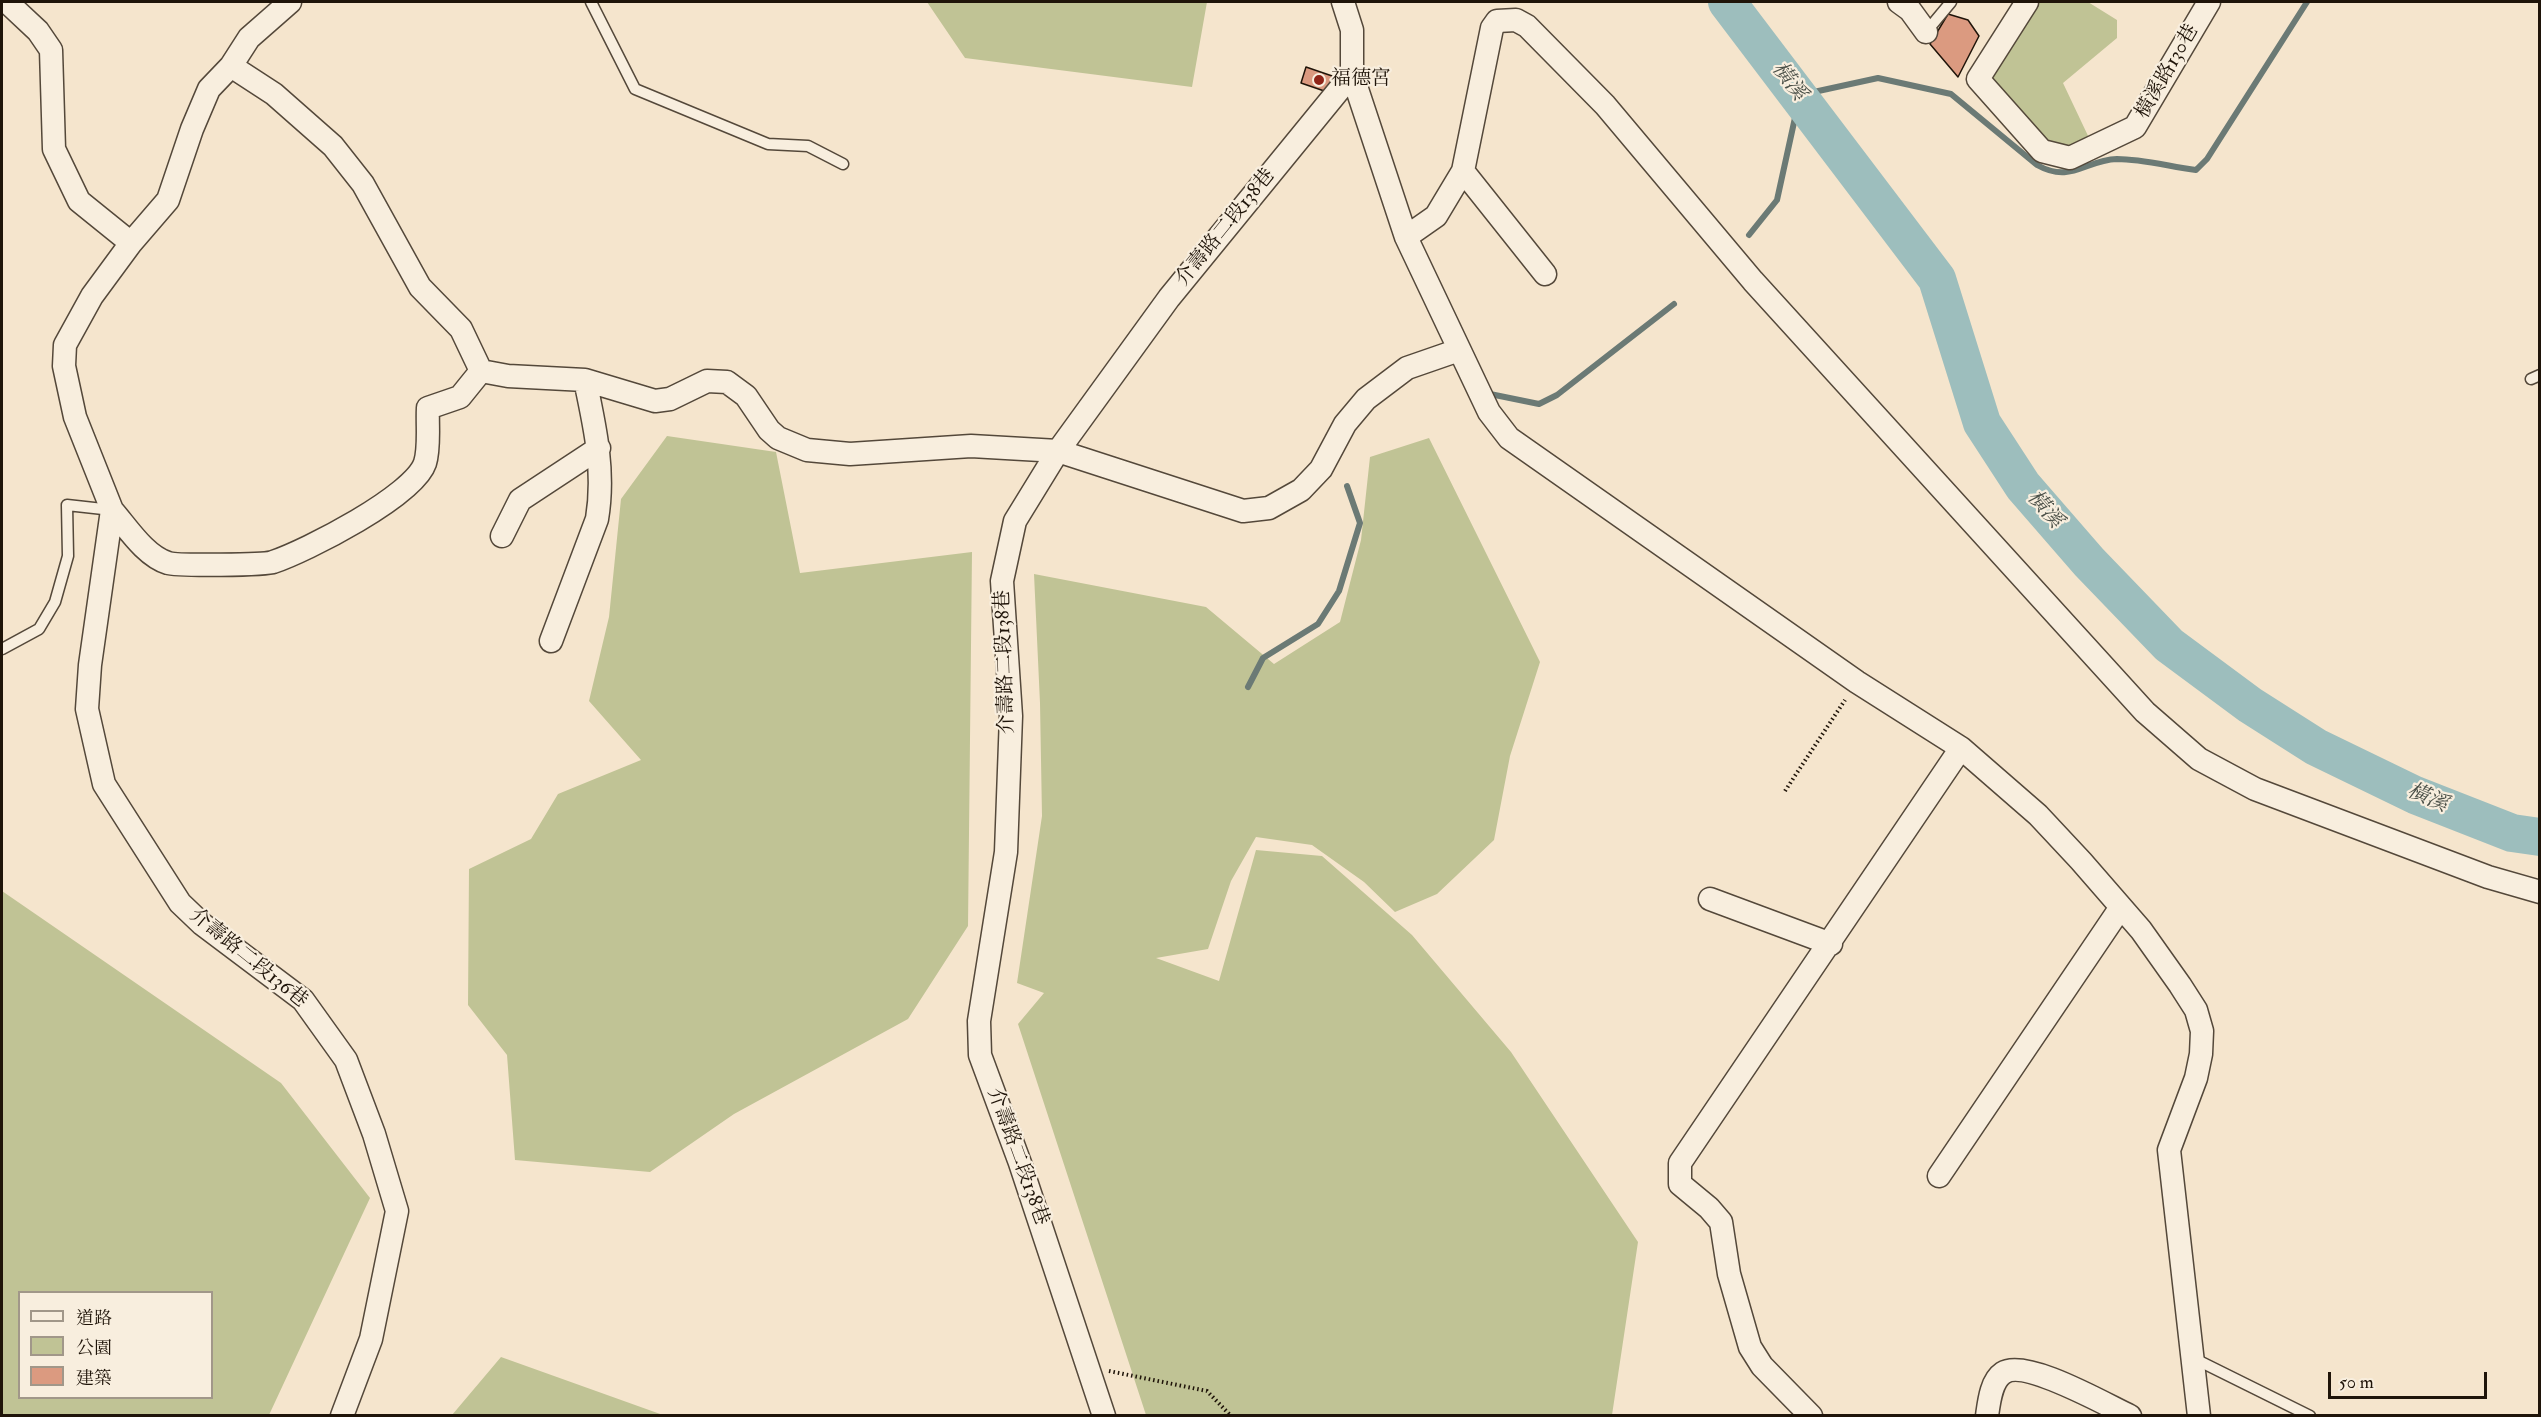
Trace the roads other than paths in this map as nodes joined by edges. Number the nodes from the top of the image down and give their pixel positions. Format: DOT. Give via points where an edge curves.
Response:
graph roads {
  1 [pos="7,2"];
  2 [pos="290,2"];
  3 [pos="591,2"];
  4 [pos="1343,2"];
  5 [pos="1899,2"];
  6 [pos="1951,2"];
  7 [pos="2027,2"];
  8 [pos="2209,2"];
  9 [pos="1926,32"];
  10 [pos="231,66"];
  11 [pos="1352,74"];
  12 [pos="843,164"];
  13 [pos="1463,171"];
  14 [pos="1406,237"];
  15 [pos="131,243"];
  16 [pos="1545,274"];
  17 [pos="1459,350"];
  18 [pos="481,371"];
  19 [pos="585,380"];
  20 [pos="599,448"];
  21 [pos="1058,450"];
  22 [pos="112,510"];
  23 [pos="502,536"];
  24 [pos="551,641"];
  25 [pos="2,649"];
  26 [pos="1961,748"];
  27 [pos="2540,892"];
  28 [pos="1710,899"];
  29 [pos="2121,907"];
  30 [pos="1831,944"];
  31 [pos="1939,1176"];
  32 [pos="2192,1358"];
  33 [pos="342,1416"];
  34 [pos="1104,1416"];
  35 [pos="1811,1416"];
  36 [pos="1987,1416"];
  37 [pos="2130,1416"];
  38 [pos="2199,1416"];
  39 [pos="2310,1416"];
  1 -- 15 [label="street" via="38,31 51,50 54,149 79,201"];
  2 -- 10 [label="street" via="249,38"];
  3 -- 12 [label="lane" via="635,89 768,144 808,146"];
  4 -- 11 [label="street" via="1352,30"];
  5 -- 9 [label="street"];
  6 -- 9 [label="lane"];
  7 -- 8 [label="street, 橫溪路130巷" via="1978,79 2042,151 2070,158 2135,127"];
  10 -- 15 [label="street, 介壽路二段136巷" via="209,89 168,200"];
  10 -- 18 [label="street" via="274,94 333,146 363,184 420,287 461,329"];
  11 -- 14 [label="street"];
  11 -- 21 [label="street, 介壽路二段138巷" via="1169,298"];
  13 -- 14 [label="street" via="1436,216"];
  13 -- 16 [label="street"];
  13 -- 27 [label="street" via="1492,28 1497,21 1516,20 1527,26 1605,105 1753,281 2145,712 2199,759 2255,789 2488,877"];
  14 -- 17 [label="street"];
  15 -- 22 [label="street, 介壽路二段136巷" via="92,296 64,345 64,366 75,417"];
  17 -- 21 [label="street" via="1407,368 1366,399 1344,424 1313,480 1257,512 1243,511"];
  17 -- 26 [label="street" via="1490,412 1509,438 1857,682"];
  18 -- 19 [label="street"];
  18 -- 22 [label="street" via="460,397 428,408 425,464 408,484 326,539 271,563 168,563 146,549"];
  19 -- 20 [label="street"];
  19 -- 21 [label="street" via="655,400 670,399 707,381 727,382 746,396 778,438 826,454 971,446"];
  20 -- 23 [label="street" via="520,500"];
  20 -- 24 [label="street" via="597,519"];
  21 -- 34 [label="street, 介壽路二段138巷" via="1016,521 1002,581 1011,716 1006,852 979,1022 980,1055"];
  22 -- 25 [label="lane" via="67,505 68,556 55,602 39,629"];
  22 -- 33 [label="street, 介壽路二段136巷" via="87,709 104,784 180,903 201,924 303,1000 345,1060 374,1134 397,1212 371,1339"];
  26 -- 29 [label="street" via="2038,815"];
  26 -- 30 [label="street"];
  28 -- 30 [label="street"];
  29 -- 31 [label="street"];
  29 -- 32 [label="street" via="2180,985 2196,1010 2202,1031 2196,1078 2169,1150"];
  30 -- 35 [label="street" via="1688,1149 1678,1175 1680,1184 1721,1222 1729,1274 1750,1347 1762,1366"];
  32 -- 38 [label="street"];
  32 -- 39 [label="lane"];
  36 -- 37 [label="street" via="1995,1383 2002,1373 2013,1369 2046,1377"];
}
